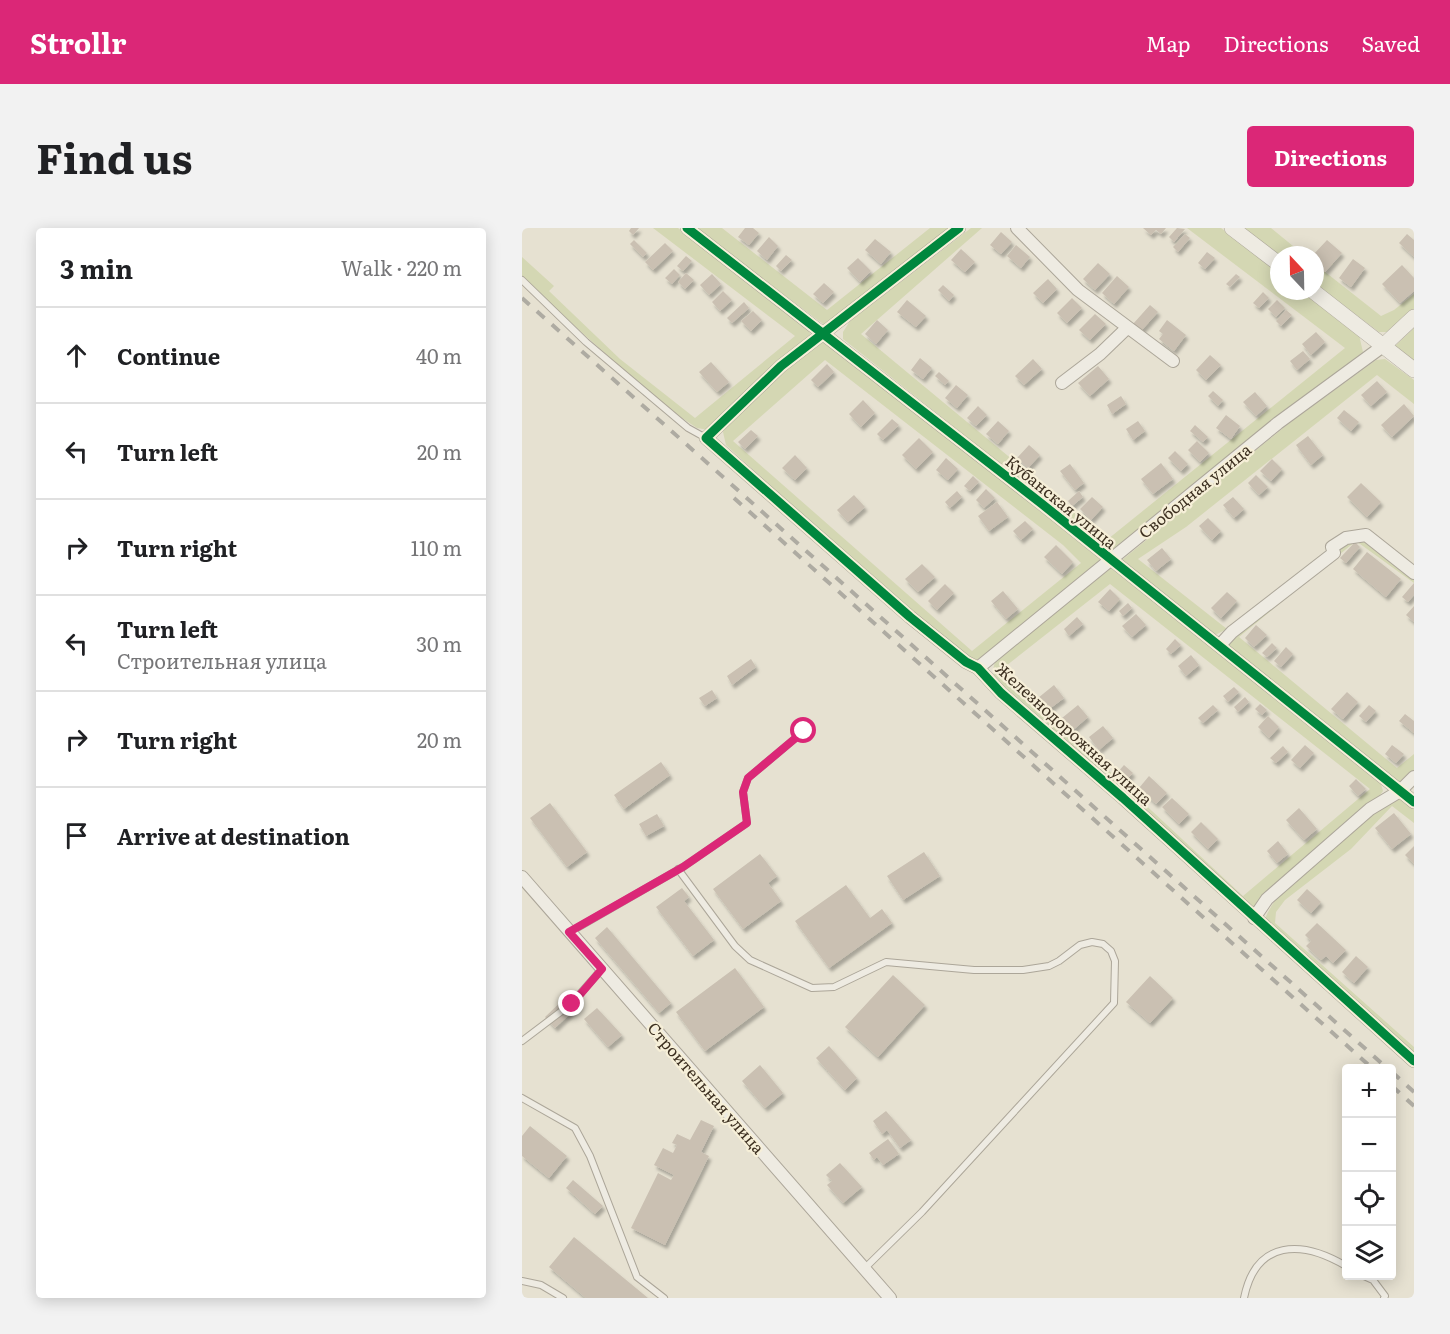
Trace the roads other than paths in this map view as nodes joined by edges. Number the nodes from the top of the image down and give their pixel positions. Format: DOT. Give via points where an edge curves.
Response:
graph roads {
  1 [pos="687,228"];
  2 [pos="959,228"];
  3 [pos="1017,228"];
  4 [pos="1232,228"];
  5 [pos="1270,257"];
  6 [pos="522,280"];
  7 [pos="1324,300"];
  8 [pos="1414,317"];
  9 [pos="1127,328"];
  10 [pos="823,334"];
  11 [pos="1383,346"];
  12 [pos="1173,362"];
  13 [pos="1414,370"];
  14 [pos="1062,383"];
  15 [pos="706,438"];
  16 [pos="1110,560"];
  17 [pos="1414,573"];
  18 [pos="1220,645"];
  19 [pos="978,668"];
  20 [pos="804,731"];
  21 [pos="1414,777"];
  22 [pos="1400,791"];
  23 [pos="1414,802"];
  24 [pos="678,869"];
  25 [pos="522,877"];
  26 [pos="1254,918"];
  27 [pos="569,932"];
  28 [pos="602,969"];
  29 [pos="522,1041"];
  30 [pos="1414,1061"];
  31 [pos="522,1098"];
  32 [pos="1342,1264"];
  33 [pos="865,1268"];
  34 [pos="1373,1280"];
  35 [pos="522,1281"];
  36 [pos="563,1298"];
  37 [pos="664,1298"];
  38 [pos="891,1298"];
  39 [pos="1244,1298"];
  40 [pos="1384,1298"];
  1 -- 10 [label="street, Кубанская улица"];
  2 -- 10 [label="street"];
  3 -- 9 [label="street" via="1078,290"];
  4 -- 5 [label="street"];
  6 -- 15 [label="lane" via="586,342 688,429"];
  7 -- 11 [label="street"];
  8 -- 11 [label="street, Свободная улица"];
  9 -- 12 [label="street"];
  9 -- 14 [label="street"];
  10 -- 15 [label="street" via="781,366"];
  10 -- 16 [label="street, Кубанская улица"];
  11 -- 13 [label="street"];
  11 -- 16 [label="street, Свободная улица" via="1278,423"];
  15 -- 19 [label="street, Железнодорожная улица" via="910,617"];
  16 -- 18 [label="street, Кубанская улица"];
  16 -- 19 [label="street, Свободная улица"];
  17 -- 18 [label="street" via="1366,535 1346,538 1332,547 1334,553"];
  18 -- 22 [label="street, Кубанская улица"];
  19 -- 26 [label="street, Железнодорожная улица" via="1001,693"];
  20 -- 24 [label="lane" via="748,778 743,792 747,823"];
  21 -- 22 [label="street"];
  22 -- 23 [label="street, Кубанская улица"];
  22 -- 26 [label="street" via="1370,809 1267,899"];
  24 -- 27 [label="lane"];
  24 -- 33 [label="lane" via="735,946 750,960 812,988 834,987 886,962 1023,970 1049,966 1080,945 1092,942 1111,951 1116,969 1114,1003 922,1212"];
  25 -- 27 [label="street, Строительная улица"];
  26 -- 30 [label="street, Железнодорожная улица"];
  27 -- 28 [label="street, Строительная улица"];
  28 -- 29 [label="lane" via="572,1004"];
  28 -- 33 [label="street, Строительная улица"];
  31 -- 37 [label="lane" via="575,1128 637,1277"];
  32 -- 39 [label="lane" via="1310,1249 1271,1253 1253,1269"];
  33 -- 38 [label="street, Строительная улица"];
  34 -- 40 [label="lane"];
  35 -- 36 [label="lane" via="541,1285"];
}
